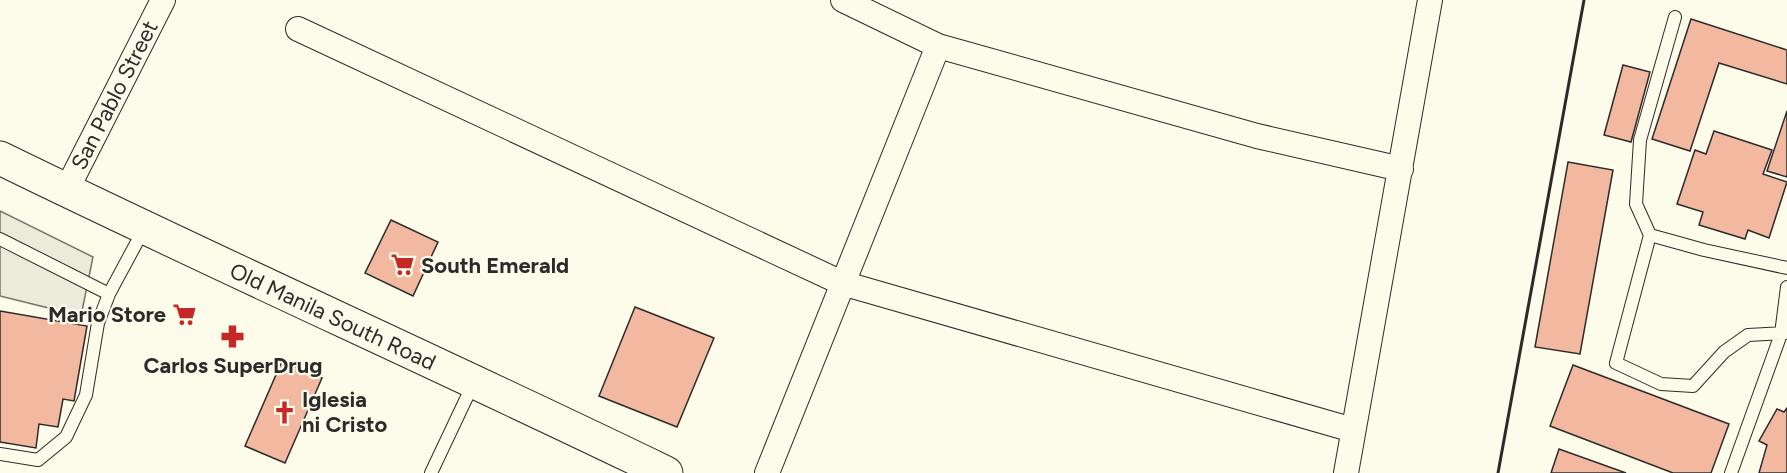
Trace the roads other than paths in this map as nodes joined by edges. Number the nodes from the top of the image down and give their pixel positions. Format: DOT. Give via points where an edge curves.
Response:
graph roads {
  1 [pos="163,0"];
  2 [pos="843,0"];
  3 [pos="1430,0"];
  4 [pos="1675,17"];
  5 [pos="298,29"];
  6 [pos="938,46"];
  7 [pos="0,158"];
  8 [pos="1401,169"];
  9 [pos="66,190"];
  10 [pos="144,228"];
  11 [pos="1650,235"];
  12 [pos="0,239"];
  13 [pos="1787,268"];
  14 [pos="842,284"];
  15 [pos="1787,287"];
  16 [pos="109,294"];
  17 [pos="1784,334"];
  18 [pos="474,381"];
  19 [pos="1353,430"];
  20 [pos="0,454"];
  21 [pos="431,473"];
  22 [pos="666,473"];
  23 [pos="767,473"];
  24 [pos="1346,473"];
  25 [pos="1731,473"];
  1 -- 9 [label="street, San Pablo Street"];
  2 -- 6 [label="street"];
  3 -- 8 [label="street"];
  4 -- 11 [label="lane" via="1640,140 1636,204"];
  5 -- 14 [label="street"];
  6 -- 8 [label="street" via="1257,136"];
  6 -- 14 [label="street"];
  7 -- 9 [label="main road, Old Manila South Road"];
  8 -- 19 [label="street"];
  9 -- 10 [label="main road, Old Manila South Road"];
  10 -- 16 [label="lane"];
  10 -- 18 [label="main road, Old Manila South Road"];
  11 -- 13 [label="lane"];
  11 -- 17 [label="lane" via="1616,363 1661,384 1693,386 1725,352 1748,335"];
  12 -- 16 [label="lane"];
  14 -- 19 [label="street"];
  14 -- 23 [label="street"];
  15 -- 17 [label="lane"];
  16 -- 20 [label="lane" via="98,323 86,395 66,437 38,460"];
  17 -- 25 [label="lane"];
  18 -- 21 [label="lane"];
  18 -- 22 [label="main road, Old Manila South Road"];
  19 -- 24 [label="street"];
}
